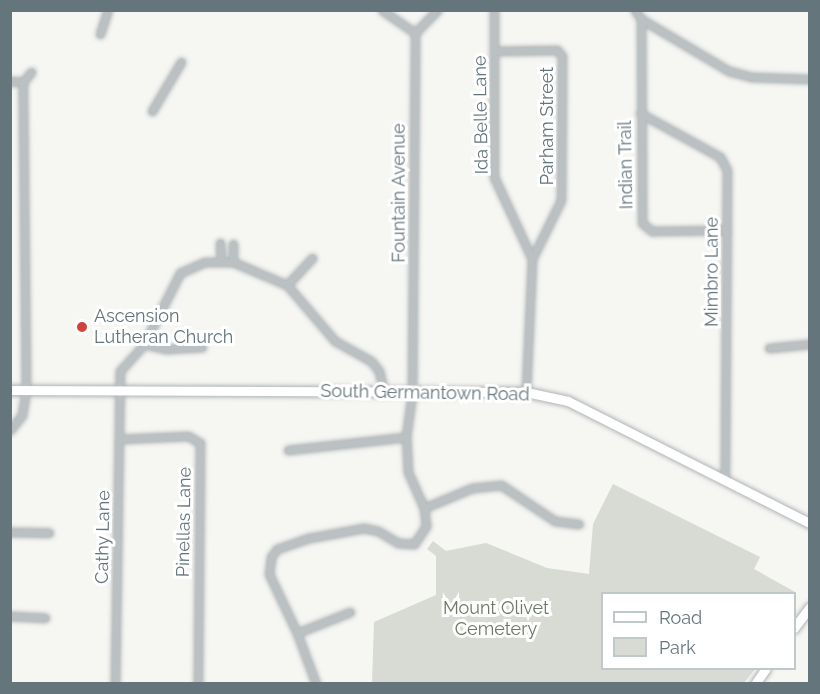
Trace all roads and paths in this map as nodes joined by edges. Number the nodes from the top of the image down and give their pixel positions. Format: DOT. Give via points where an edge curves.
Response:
graph roads {
  1 [pos="108,10"];
  2 [pos="382,10"];
  3 [pos="437,10"];
  4 [pos="494,10"];
  5 [pos="635,10"];
  6 [pos="641,19"];
  7 [pos="415,33"];
  8 [pos="100,34"];
  9 [pos="494,51"];
  10 [pos="181,62"];
  11 [pos="31,72"];
  12 [pos="810,79"];
  13 [pos="10,81"];
  14 [pos="23,82"];
  15 [pos="152,111"];
  16 [pos="640,113"];
  17 [pos="727,231"];
  18 [pos="220,243"];
  19 [pos="232,243"];
  20 [pos="312,258"];
  21 [pos="532,259"];
  22 [pos="221,262"];
  23 [pos="233,262"];
  24 [pos="287,285"];
  25 [pos="144,344"];
  26 [pos="810,344"];
  27 [pos="202,347"];
  28 [pos="769,348"];
  29 [pos="10,390"];
  30 [pos="26,390"];
  31 [pos="120,390"];
  32 [pos="526,392"];
  33 [pos="384,393"];
  34 [pos="412,393"];
  35 [pos="10,430"];
  36 [pos="406,437"];
  37 [pos="120,439"];
  38 [pos="288,450"];
  39 [pos="725,480"];
  40 [pos="424,508"];
  41 [pos="810,522"];
  42 [pos="579,524"];
  43 [pos="10,532"];
  44 [pos="49,533"];
  45 [pos="810,607"];
  46 [pos="350,612"];
  47 [pos="10,616"];
  48 [pos="45,618"];
  49 [pos="796,627"];
  50 [pos="297,633"];
  51 [pos="765,670"];
  52 [pos="115,684"];
  53 [pos="198,684"];
  54 [pos="316,684"];
  55 [pos="755,684"];
  1 -- 8 [label="street"];
  2 -- 7 [label="street"];
  3 -- 7 [label="street"];
  4 -- 9 [label="street, Ida Belle Lane"];
  5 -- 6 [label="street"];
  6 -- 12 [label="street" via="729,71 752,77"];
  6 -- 16 [label="street, Indian Trail"];
  7 -- 34 [label="street, Fountain Avenue"];
  9 -- 21 [label="street, Ida Belle Lane" via="494,177"];
  9 -- 21 [label="street, Parham Street" via="557,50 562,56 561,200"];
  10 -- 15 [label="street"];
  11 -- 14 [label="street"];
  13 -- 14 [label="street"];
  14 -- 30 [label="street"];
  16 -- 17 [label="street, Mimbro Lane" via="720,157 727,170"];
  16 -- 17 [label="street, Indian Trail" via="642,223 652,231"];
  17 -- 39 [label="street, Mimbro Lane"];
  18 -- 22 [label="street"];
  19 -- 23 [label="street"];
  20 -- 24 [label="street"];
  21 -- 32 [label="street, Ida Belle Lane"];
  22 -- 23 [label="street, Cathy Lane"];
  22 -- 25 [label="street, Cathy Lane" via="192,266 180,273"];
  23 -- 24 [label="street"];
  24 -- 33 [label="street" via="335,341 371,361 379,371"];
  25 -- 27 [label="street" via="166,349"];
  25 -- 31 [label="street, Cathy Lane" via="120,371"];
  26 -- 28 [label="street"];
  29 -- 30 [label="main road, South Germantown Road"];
  30 -- 31 [label="main road, South Germantown Road"];
  30 -- 35 [label="street" via="22,415"];
  31 -- 33 [label="main road, South Germantown Road"];
  31 -- 37 [label="street, Cathy Lane"];
  32 -- 34 [label="main road, South Germantown Road"];
  32 -- 39 [label="main road, South Germantown Road" via="568,401"];
  33 -- 34 [label="main road, South Germantown Road"];
  34 -- 36 [label="street, Fountain Avenue"];
  36 -- 38 [label="street"];
  36 -- 40 [label="street, Fountain Avenue" via="408,472"];
  37 -- 52 [label="street, Cathy Lane"];
  37 -- 53 [label="street, Pinellas Lane" via="188,436 200,443"];
  39 -- 41 [label="main road, South Germantown Road"];
  40 -- 42 [label="street" via="472,488 501,485 555,522"];
  40 -- 50 [label="street" via="424,533 414,544 398,543 364,528 309,538 277,549 267,566"];
  43 -- 44 [label="street"];
  45 -- 49 [label="main road"];
  46 -- 50 [label="street"];
  47 -- 48 [label="street"];
  50 -- 54 [label="street"];
  51 -- 55 [label="main road"];
}
